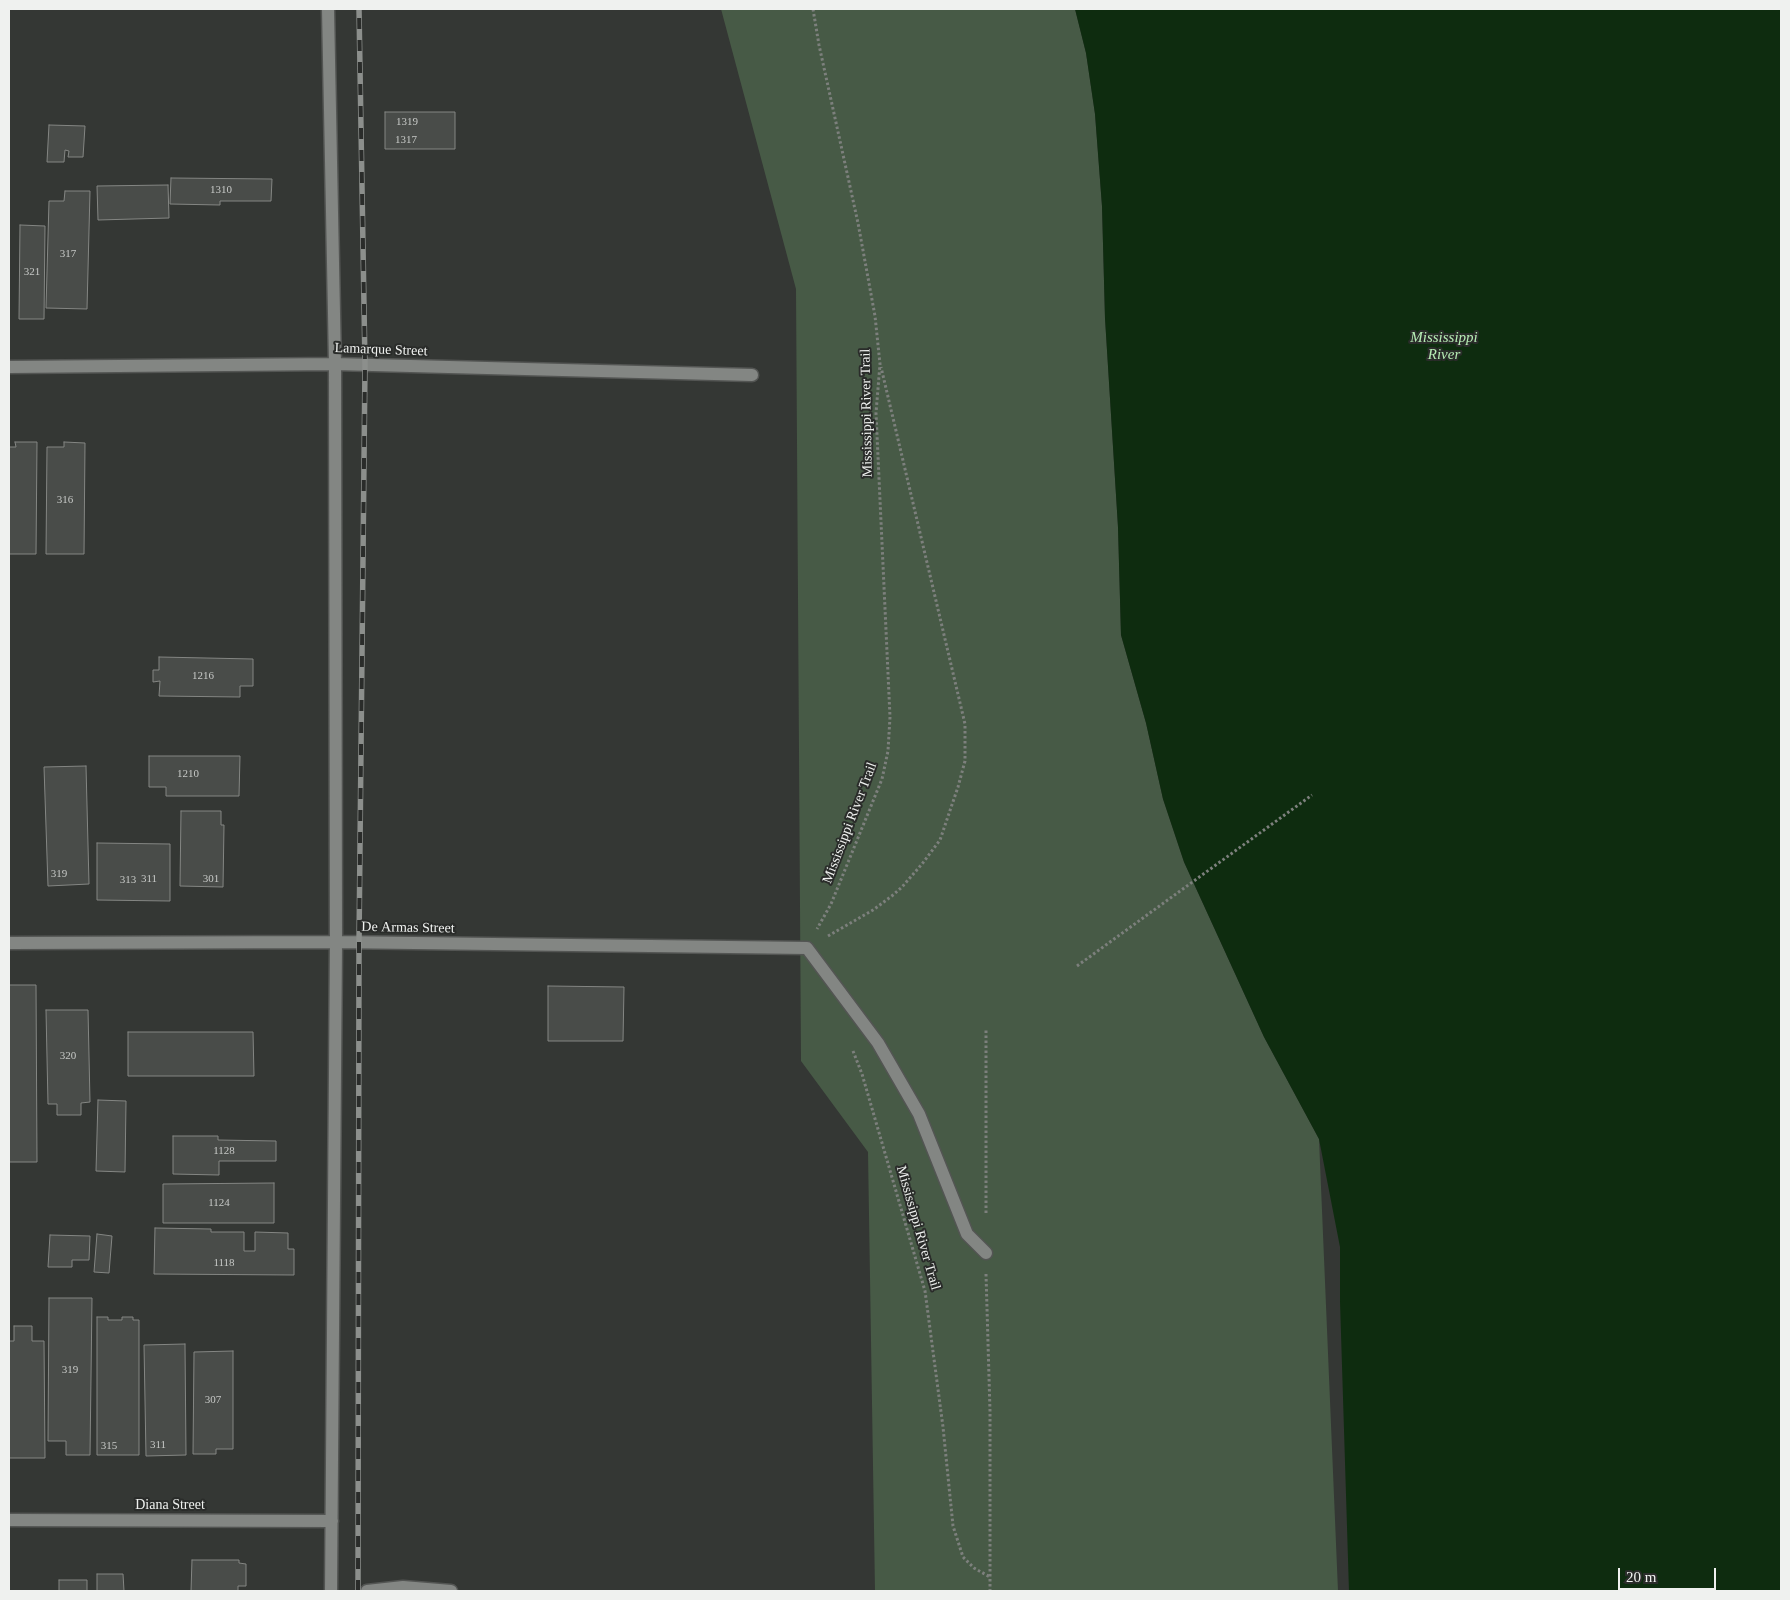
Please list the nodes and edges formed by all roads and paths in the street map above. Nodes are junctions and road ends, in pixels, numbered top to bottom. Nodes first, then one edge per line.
1 (328, 9) edge
2 (812, 9) edge
3 (335, 364) junction
4 (880, 364) junction
5 (9, 367) edge
6 (752, 375) dead end
7 (1312, 794) dead end
8 (336, 942) junction
9 (9, 944) edge
10 (807, 948) junction
11 (1077, 966) dead end
12 (986, 1030) dead end
13 (852, 1049) dead end
14 (986, 1214) dead end
15 (986, 1253) joint
16 (9, 1520) edge
17 (332, 1521) junction
18 (990, 1577) junction
19 (331, 1591) edge
20 (367, 1591) edge
21 (452, 1591) edge
22 (990, 1591) edge

1 - 3 street
2 - 4 path, Mississippi River Trail
3 - 5 street, Lamarque Street
3 - 6 street, Lamarque Street
3 - 8 street
4 - 10 path, Mississippi River Trail
4 - 10 path
7 - 11 path
8 - 9 street, De Armas Street
8 - 10 street, De Armas Street
8 - 17 street
10 - 15 street
12 - 14 path
13 - 18 path, Mississippi River Trail
15 - 18 path
16 - 17 street, Diana Street
17 - 19 street
18 - 22 path
20 - 21 street

